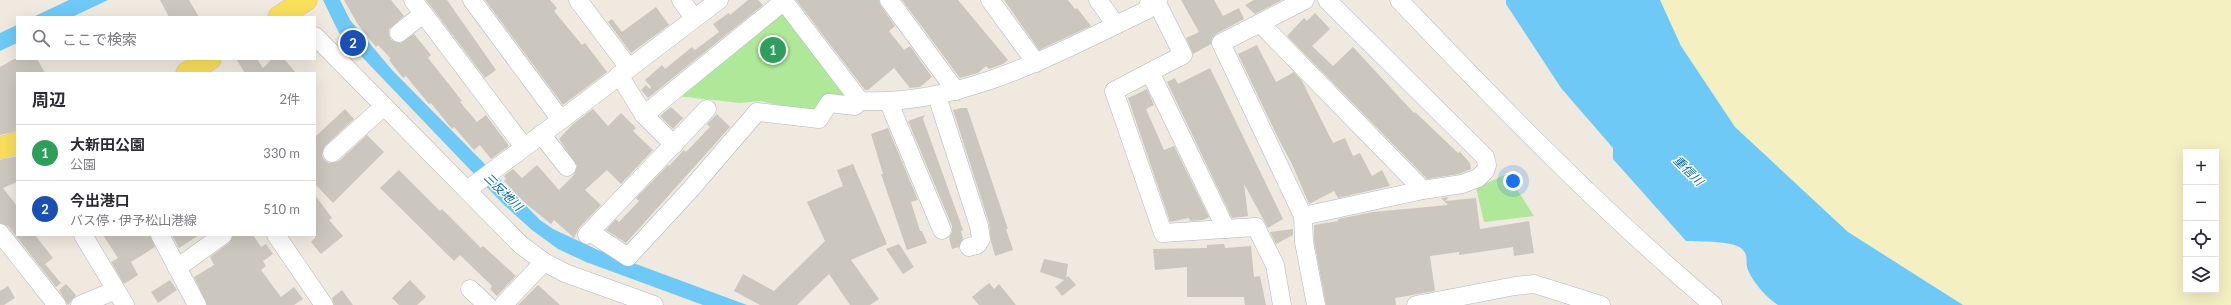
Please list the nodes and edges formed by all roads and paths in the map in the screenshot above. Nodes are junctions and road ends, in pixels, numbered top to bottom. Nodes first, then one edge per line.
1 (472, 0) edge
2 (578, 0) edge
3 (681, 0) edge
4 (719, 0) edge
5 (783, 0) edge
6 (889, 0) edge
7 (990, 0) edge
8 (1098, 0) edge
9 (1154, 0) edge
10 (1305, 0) edge
11 (1327, 0) edge
12 (1399, 0) edge
13 (418, 7) edge
14 (694, 18) junction
15 (1260, 23) junction
16 (1116, 25) junction
17 (399, 33) dead end
18 (316, 37) edge
19 (208, 60) edge
20 (1036, 63) junction
21 (190, 72) edge
22 (624, 72) junction
23 (1150, 72) junction
24 (956, 91) junction
25 (937, 96) junction
26 (860, 101) junction
27 (889, 103) junction
28 (384, 106) junction
29 (706, 109) dead end
30 (644, 115) junction
31 (561, 120) junction
32 (541, 134) junction
33 (16, 143) edge
34 (674, 145) junction
35 (524, 147) junction
36 (0, 148) edge
37 (333, 154) dead end
38 (567, 167) dead end
39 (470, 188) junction
40 (1423, 190) junction
41 (1303, 216) junction
42 (1226, 229) junction
43 (942, 230) dead end
44 (0, 234) edge
45 (84, 236) edge
46 (161, 236) edge
47 (222, 236) edge
48 (277, 236) edge
49 (969, 247) dead end
50 (544, 262) junction
51 (177, 268) junction
52 (470, 289) dead end
53 (116, 290) junction
54 (315, 302) edge
55 (57, 305) edge
56 (80, 305) edge
57 (125, 305) edge
58 (197, 305) edge
59 (487, 305) edge
60 (503, 305) edge
61 (654, 305) edge
62 (1282, 305) edge
63 (1316, 305) edge
64 (1416, 305) edge
65 (1601, 305) edge
66 (1713, 305) edge

1 - 31 street
2 - 22 street
3 - 14 street
4 - 14 street
5 - 26 street
5 - 30 street
6 - 24 street
7 - 20 street
8 - 16 street
9 - 16 street
9 - 23 street
10 - 15 street
11 - 40 street
12 - 66 street
13 - 17 street
13 - 35 street
14 - 22 street
15 - 40 street
15 - 41 street
16 - 20 street
18 - 28 street
19 - 21 main road
20 - 24 street
22 - 30 street
22 - 31 street
23 - 42 street
23 - 42 street
24 - 25 street
25 - 27 street
25 - 49 street
26 - 27 street
26 - 34 street
27 - 43 street
28 - 37 street
28 - 39 street
29 - 34 street
30 - 34 street
31 - 32 street
32 - 35 street
32 - 38 street
33 - 36 main road
35 - 39 street
39 - 50 street
40 - 41 street
41 - 63 street
42 - 62 street
44 - 55 street
45 - 53 street
46 - 51 street
47 - 51 street
48 - 54 street
50 - 60 street
50 - 61 street
51 - 58 street
52 - 59 street
53 - 56 street
53 - 57 street
64 - 65 street

